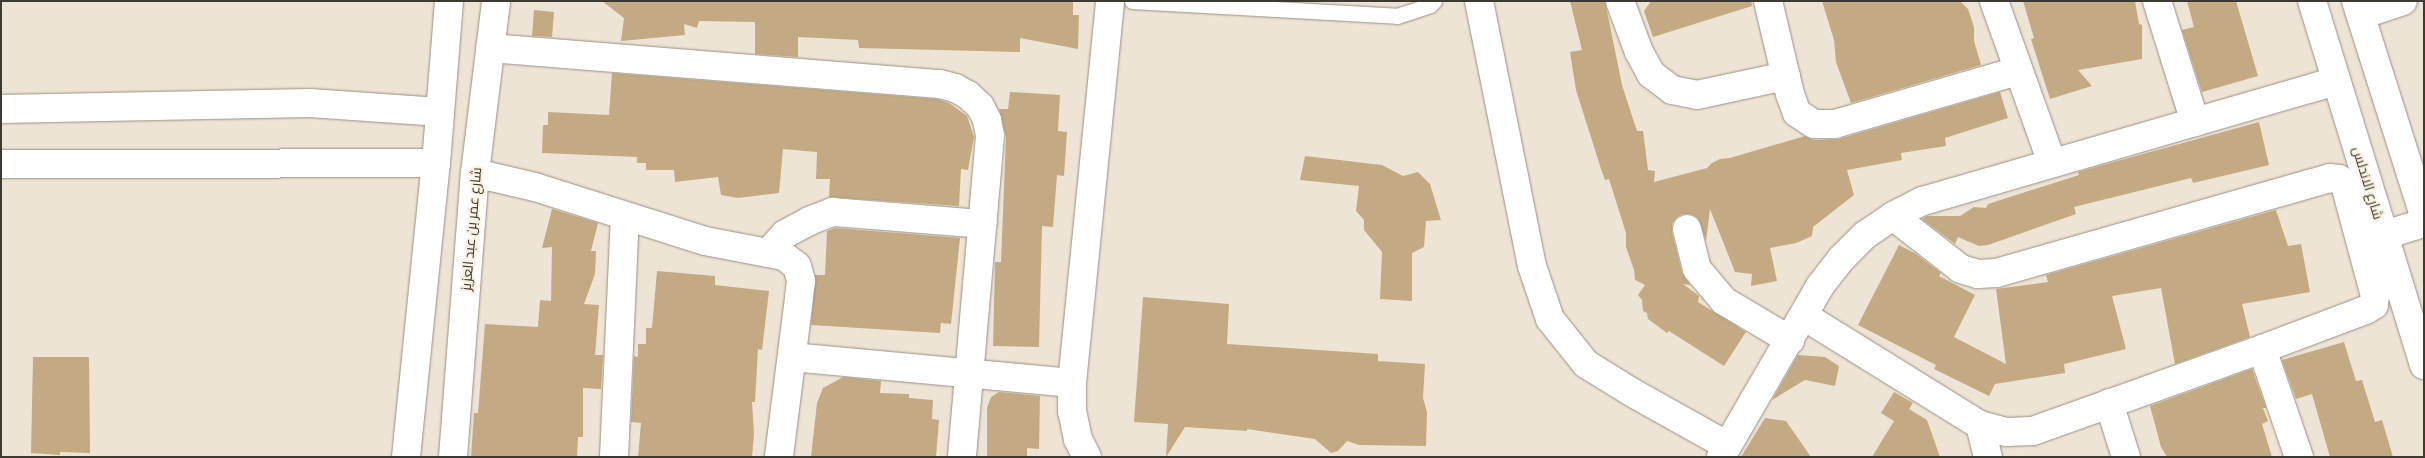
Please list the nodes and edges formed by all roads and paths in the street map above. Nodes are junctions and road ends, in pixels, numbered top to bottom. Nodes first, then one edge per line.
1 (449, 1) edge
2 (496, 1) edge
3 (1110, 1) edge
4 (1132, 1) edge
5 (1434, 1) edge
6 (1479, 1) edge
7 (1620, 1) edge
8 (1768, 1) edge
9 (1994, 1) edge
10 (2157, 1) edge
11 (2312, 1) edge
12 (2403, 1) edge
13 (2359, 8) edge
14 (490, 48) junction
15 (2018, 71) junction
16 (1786, 76) junction
17 (2336, 81) junction
18 (1, 109) edge
19 (440, 112) junction
20 (2195, 122) junction
21 (2416, 160) edge
22 (436, 163) junction
23 (2052, 163) junction
24 (1, 164) edge
25 (475, 173) junction
26 (626, 216) junction
27 (1893, 216) junction
28 (2424, 216) edge
29 (2424, 223) edge
30 (983, 224) junction
31 (1686, 229) dead end
32 (2384, 235) junction
33 (768, 253) junction
34 (1804, 316) junction
35 (1790, 340) junction
36 (2262, 348) junction
37 (792, 357) junction
38 (2424, 365) edge
39 (970, 373) junction
40 (1072, 383) junction
41 (2109, 403) junction
42 (1980, 424) junction
43 (1723, 451) edge
44 (406, 457) edge
45 (453, 457) edge
46 (614, 457) edge
47 (779, 457) edge
48 (962, 457) edge
49 (1087, 457) edge
50 (1988, 457) edge
51 (2126, 457) edge
52 (2299, 457) edge

1 - 19 street
2 - 14 street, شارع عمر بن عبد العزيز
3 - 40 street
4 - 5 lane
6 - 43 street
7 - 16 street
8 - 16 street
9 - 15 street
10 - 20 street
11 - 17 street, شارع الاندلس
12 - 13 street
13 - 21 street
14 - 25 street, شارع عمر بن عبد العزيز
14 - 30 street
15 - 16 street
15 - 23 street
17 - 20 street
17 - 32 street, شارع الاندلس
18 - 19 street
19 - 22 street
20 - 23 street
21 - 28 street
22 - 24 street
22 - 44 street
23 - 27 street
25 - 26 street
25 - 45 street, شارع عمر بن عبد العزيز
26 - 33 street
26 - 46 street
27 - 34 street
27 - 36 street
29 - 32 street
30 - 33 street
30 - 39 street
31 - 35 street
32 - 38 street, شارع الاندلس
33 - 37 street
34 - 35 street
34 - 42 street
35 - 43 street
36 - 41 street
36 - 52 street
37 - 39 street
37 - 47 street
39 - 40 street
39 - 48 street
40 - 49 street
41 - 42 street
41 - 51 street
42 - 50 street

